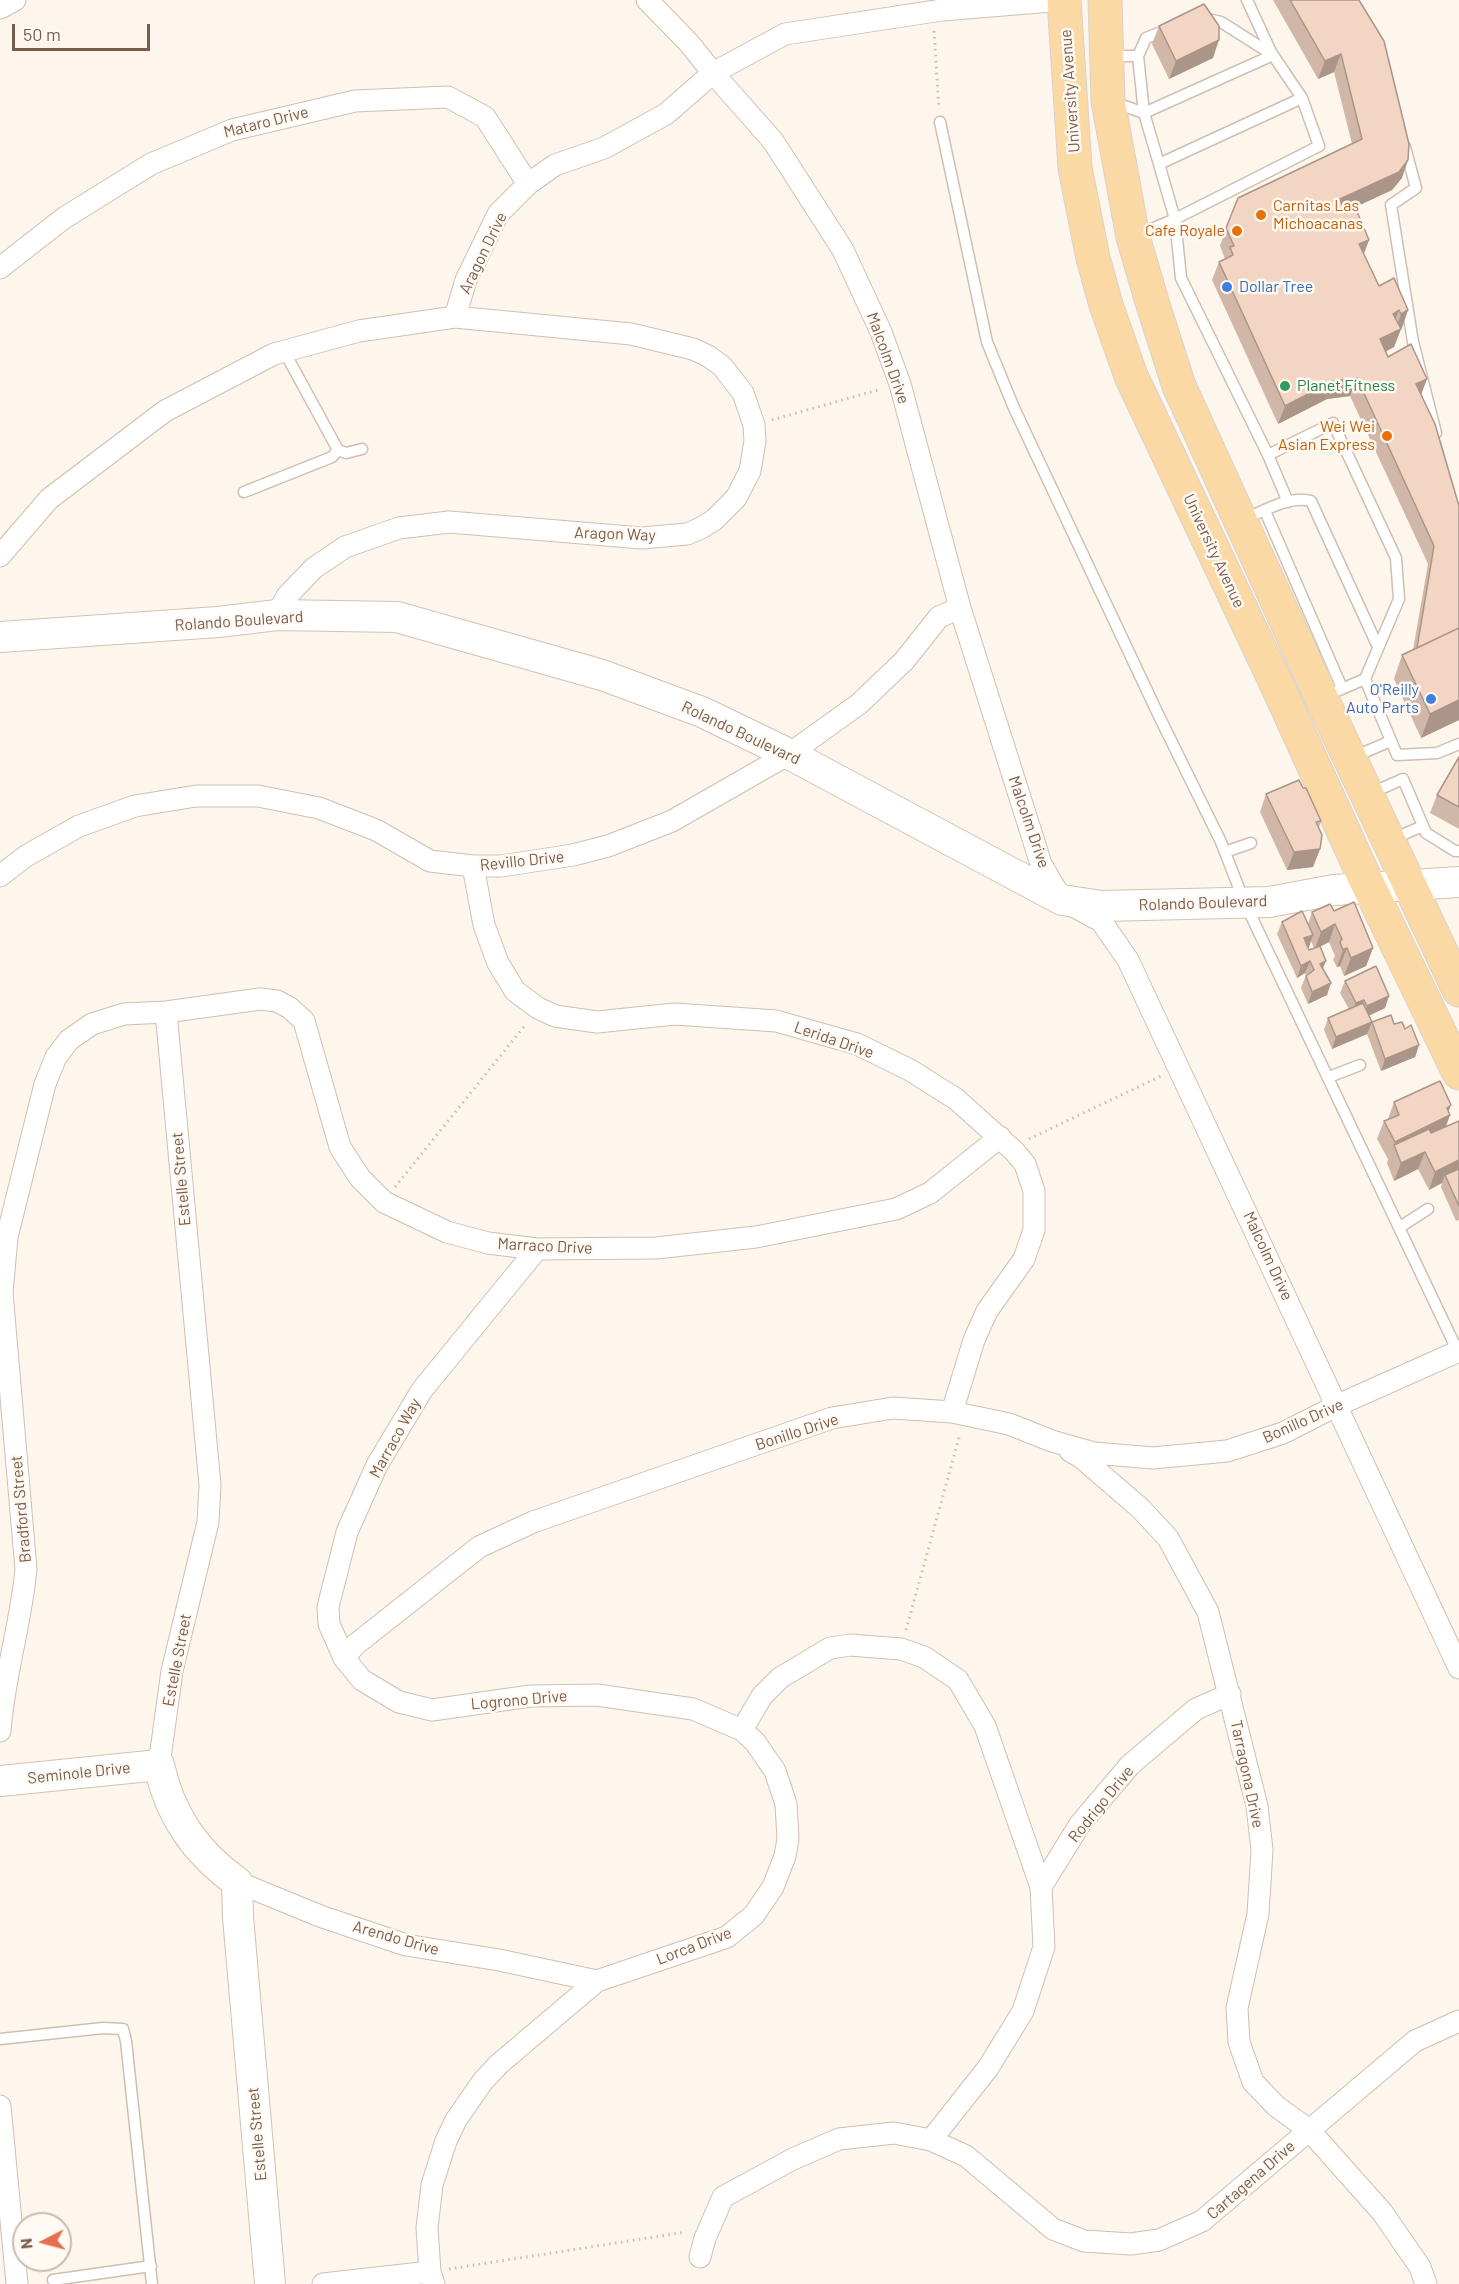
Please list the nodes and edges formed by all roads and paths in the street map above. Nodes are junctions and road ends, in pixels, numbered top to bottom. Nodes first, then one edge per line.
1 (15, 0) edge
2 (647, 0) edge
3 (1064, 0) edge
4 (1070, 0) edge
5 (1105, 0) edge
6 (1247, 0) edge
7 (979, 4) edge
8 (933, 6) edge
9 (0, 8) edge
10 (1273, 55) junction
11 (1123, 56) junction
12 (713, 73) junction
13 (1302, 98) junction
14 (1108, 101) junction
15 (1144, 113) junction
16 (940, 122) joint
17 (1402, 131) edge
18 (1159, 164) junction
19 (528, 184) junction
20 (1175, 219) junction
21 (1133, 237) junction
22 (0, 268) edge
23 (455, 317) junction
24 (284, 351) junction
25 (900, 384) junction
26 (754, 425) junction
27 (1439, 442) edge
28 (362, 449) dead end
29 (338, 450) junction
30 (1268, 455) junction
31 (244, 492) dead end
32 (1288, 501) junction
33 (1253, 516) junction
34 (0, 556) edge
35 (960, 608) junction
36 (277, 615) junction
37 (0, 637) edge
38 (1378, 647) junction
39 (1365, 679) junction
40 (1332, 693) junction
41 (1391, 741) junction
42 (1459, 744) edge
43 (789, 754) junction
44 (1350, 758) junction
45 (1367, 795) junction
46 (1423, 825) junction
47 (1389, 840) junction
48 (1251, 843) dead end
49 (1459, 851) edge
50 (1225, 852) junction
51 (473, 866) junction
52 (0, 876) edge
53 (1459, 882) edge
54 (1411, 886) junction
55 (1370, 888) junction
56 (1062, 900) junction
57 (1244, 901) junction
58 (1459, 990) edge
59 (538, 1008) junction
60 (166, 1012) junction
61 (1360, 1065) dead end
62 (1179, 1067) junction
63 (1459, 1073) edge
64 (1329, 1077) junction
65 (1005, 1142) junction
66 (384, 1202) junction
67 (1428, 1209) dead end
68 (1400, 1227) junction
69 (537, 1249) junction
70 (1459, 1352) edge
71 (1338, 1405) junction
72 (959, 1413) junction
73 (1052, 1441) junction
74 (901, 1649) junction
75 (344, 1658) junction
76 (1459, 1668) edge
77 (1230, 1694) junction
78 (742, 1730) junction
79 (0, 1731) edge
80 (159, 1765) junction
81 (0, 1776) edge
82 (0, 1780) edge
83 (237, 1882) junction
84 (1041, 1887) junction
85 (597, 1981) junction
86 (1459, 2021) edge
87 (0, 2039) edge
88 (0, 2106) edge
89 (1309, 2130) junction
90 (931, 2139) junction
91 (709, 2229) junction
92 (700, 2257) dead end
93 (151, 2266) junction
94 (432, 2278) edge
95 (53, 2280) dead end
96 (17, 2284) edge
97 (152, 2284) edge
98 (270, 2284) edge
99 (323, 2284) edge
100 (1426, 2284) edge

1 - 9 street
2 - 12 street, Malcolm Drive
3 - 4 street, Aragon Drive
3 - 7 street, Aragon Drive
3 - 55 main road, University Avenue
5 - 11 main road
6 - 10 lane
7 - 8 street, Aragon Drive
8 - 12 street, Aragon Drive
8 - 16 path
10 - 11 lane
10 - 13 lane
10 - 15 lane
11 - 14 main road
11 - 15 lane
12 - 19 street, Aragon Drive
12 - 25 street, Malcolm Drive
13 - 18 lane
13 - 20 lane
14 - 15 lane
14 - 21 main road
15 - 18 lane
16 - 50 lane
17 - 27 lane
18 - 20 lane
19 - 22 street, Mataro Drive
19 - 23 street, Aragon Drive
20 - 21 lane
20 - 30 lane
21 - 33 main road
23 - 24 street
23 - 26 street, Aragon Way
24 - 29 lane
24 - 34 street
25 - 26 path
25 - 35 street, Malcolm Drive
26 - 36 street, Aragon Way
28 - 29 lane
29 - 31 lane
30 - 32 lane
30 - 38 lane
32 - 33 lane
32 - 38 lane
33 - 40 main road
35 - 43 street, Revillo Drive
35 - 56 street, Malcolm Drive
36 - 37 street, Rolando Boulevard
36 - 43 street, Rolando Boulevard
38 - 39 lane
39 - 40 lane
39 - 41 lane
40 - 44 main road
41 - 42 lane
41 - 44 lane
43 - 51 street, Revillo Drive
43 - 56 street, Rolando Boulevard
44 - 45 main road
45 - 46 lane
45 - 47 main road
46 - 47 lane
46 - 49 lane
47 - 54 main road
48 - 50 lane
50 - 57 lane
51 - 52 street, Revillo Drive
51 - 59 street, Lerida Drive
53 - 54 street, Rolando Boulevard
54 - 55 street, Rolando Boulevard
54 - 58 main road
55 - 57 street, Rolando Boulevard
55 - 63 main road, University Avenue
56 - 57 street, Rolando Boulevard
56 - 62 street, Malcolm Drive
57 - 64 lane
59 - 65 street, Lerida Drive
59 - 66 path
60 - 66 street, Marraco Drive
60 - 79 street, Bradford Street
60 - 80 street, Estelle Street
61 - 64 lane
62 - 65 path
62 - 71 street, Malcolm Drive
64 - 68 lane
65 - 69 street, Marraco Drive
65 - 72 street, Lerida Drive
66 - 69 street, Marraco Drive
67 - 68 lane
68 - 70 lane
69 - 75 street, Marraco Way
70 - 71 street, Bonillo Drive
71 - 73 street, Bonillo Drive
71 - 76 street, Malcolm Drive
72 - 73 street, Bonillo Drive
72 - 74 path
72 - 75 street, Bonillo Drive
73 - 77 street, Tarragona Drive
74 - 78 street
74 - 84 street
75 - 78 street, Logrono Drive
77 - 84 street, Rodrigo Drive
77 - 89 street, Tarragona Drive
78 - 85 street, Lorca Drive
80 - 82 street, Seminole Drive
80 - 83 street, Estelle Street
81 - 82 street
83 - 85 street, Arendo Drive
83 - 98 street, Estelle Street
84 - 90 street
85 - 94 street, Lorca Drive
86 - 89 street, Cartagena Drive
87 - 93 lane
88 - 96 street
89 - 90 street, Cartagena Drive
89 - 100 street, Tarragona Drive
90 - 91 street, Cartagena Drive
91 - 92 street, Cartagena Drive
91 - 94 path
93 - 95 lane
93 - 97 lane
94 - 99 street

